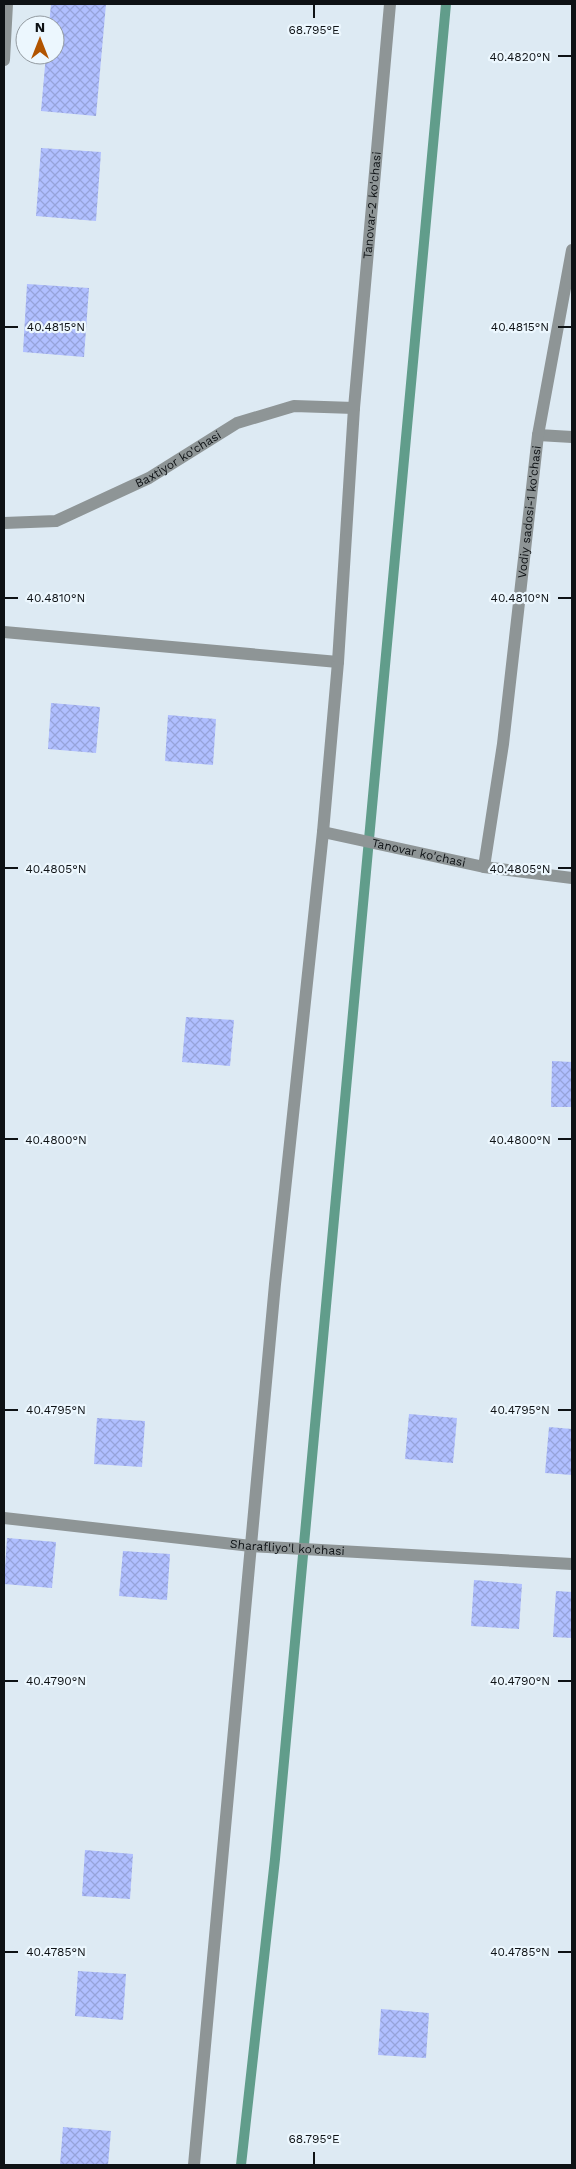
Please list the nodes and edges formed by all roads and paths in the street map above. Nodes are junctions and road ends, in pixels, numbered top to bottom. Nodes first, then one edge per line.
1 (8, 4) edge
2 (390, 4) edge
3 (4, 60) edge
4 (572, 250) edge
5 (354, 408) junction
6 (538, 435) junction
7 (572, 437) edge
8 (4, 523) edge
9 (4, 632) edge
10 (338, 662) junction
11 (323, 832) junction
12 (484, 867) junction
13 (572, 878) edge
14 (4, 1518) edge
15 (251, 1546) junction
16 (572, 1564) edge
17 (194, 2165) edge

1 - 3 street
2 - 5 street, Tanovar-2 ko'chasi
4 - 6 street, Vodiy sadosi-1 ko'chasi
5 - 8 street, Baxtiyor ko'chasi
5 - 10 street, Tanovar-2 ko'chasi
6 - 7 street
6 - 12 street, Vodiy sadosi-1 ko'chasi
9 - 10 street
10 - 11 street, Tanovar-2 ko'chasi
11 - 12 street, Tanovar ko'chasi
11 - 15 street, Tanovar-2 ko'chasi
12 - 13 street, Tanovar ko'chasi
14 - 15 street, Sharafliyo'l ko'chasi
15 - 16 street, Sharafliyo'l ko'chasi
15 - 17 street, Tanovar-2 ko'chasi

